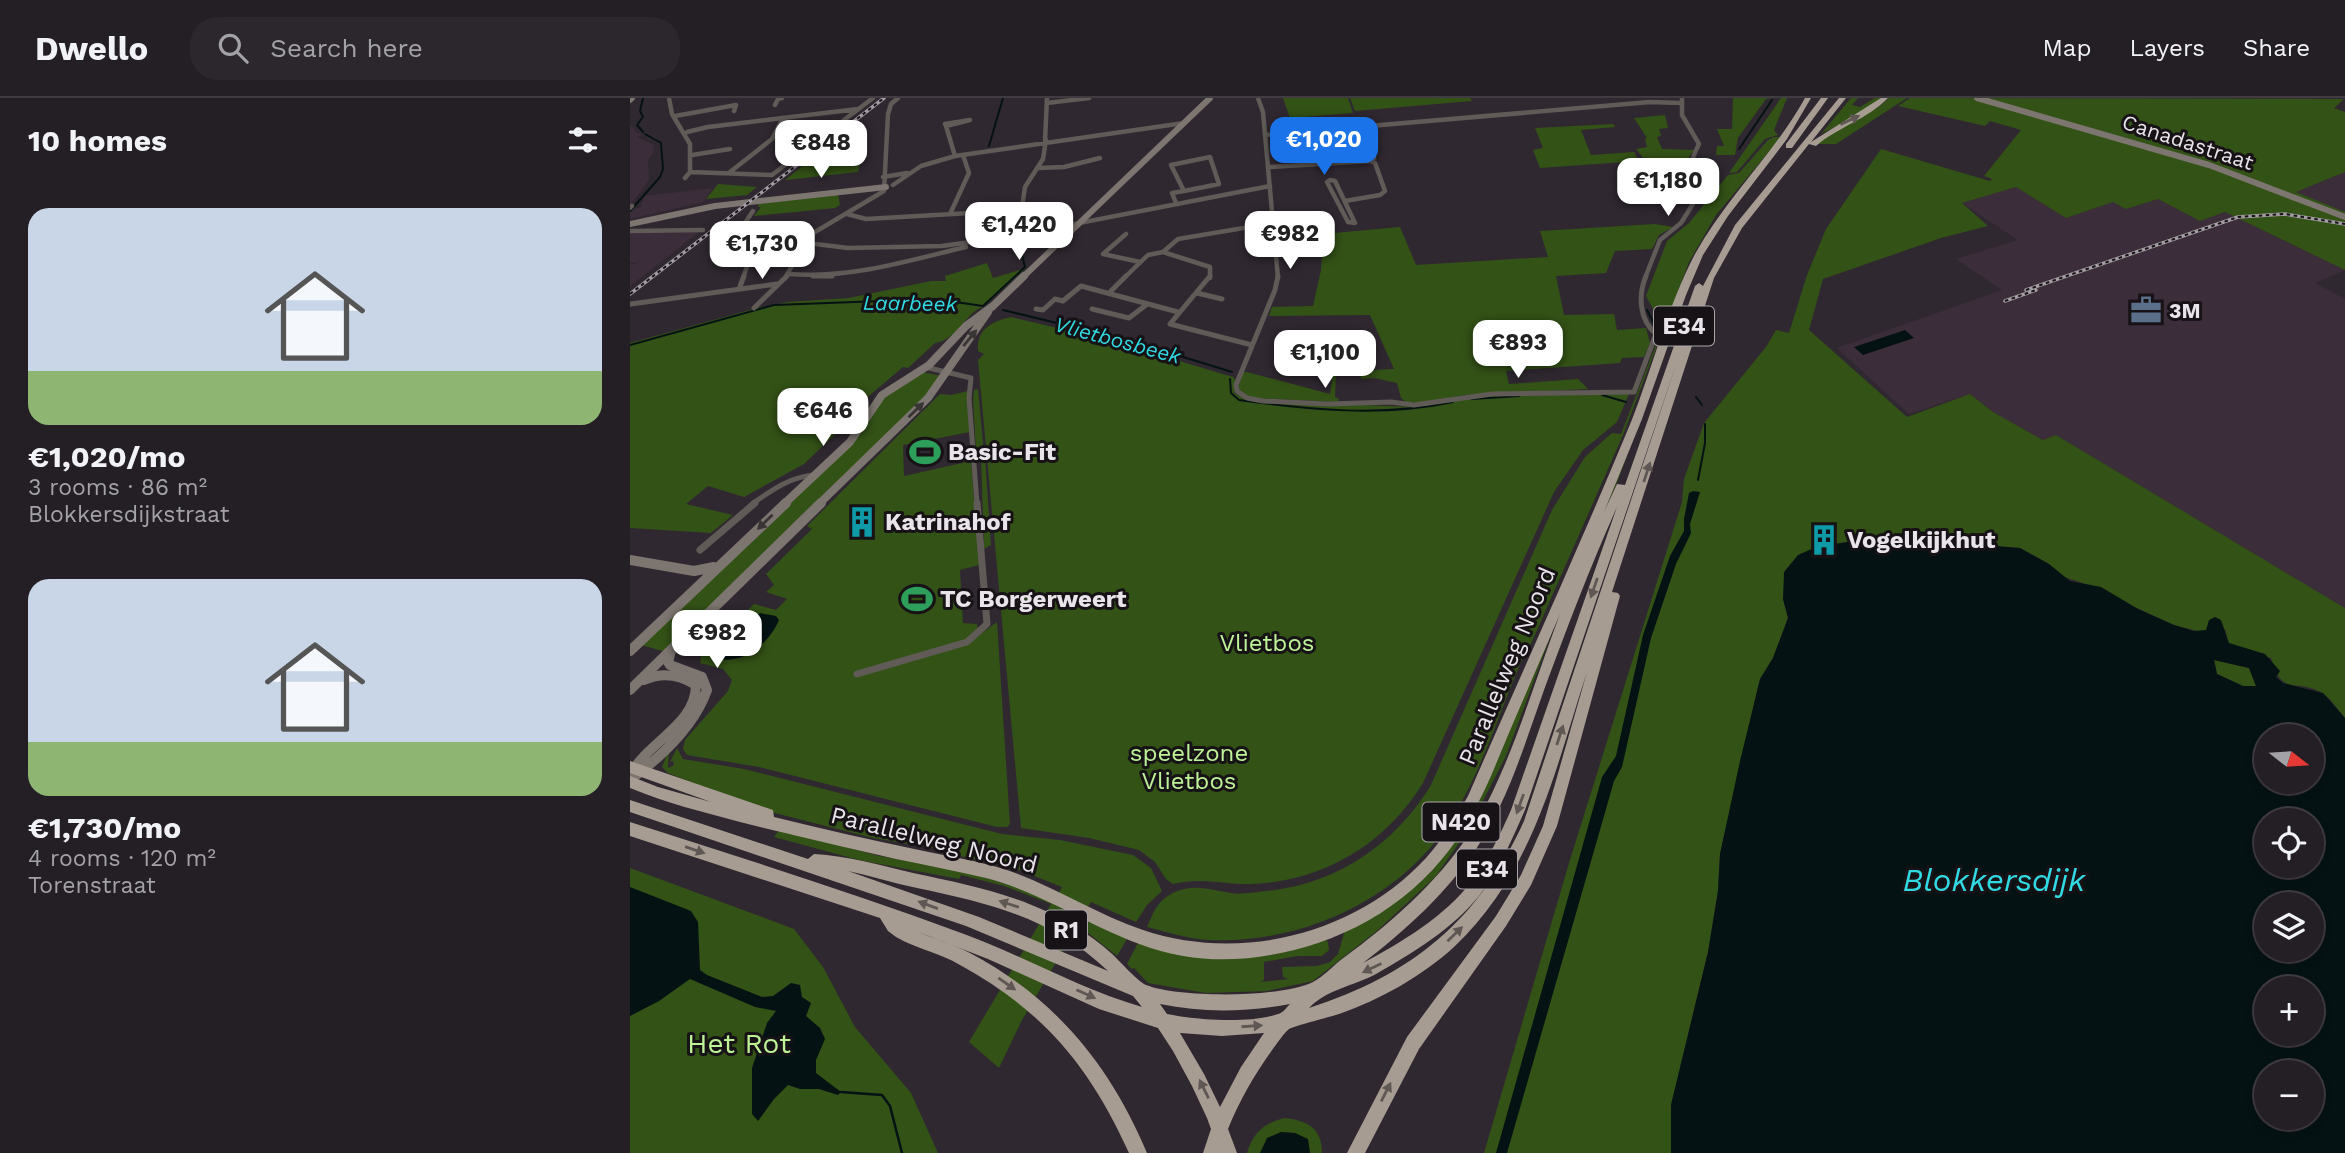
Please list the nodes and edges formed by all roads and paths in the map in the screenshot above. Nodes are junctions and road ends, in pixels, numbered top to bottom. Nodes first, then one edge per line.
1 (669, 98) edge
2 (779, 98) edge
3 (873, 98) edge
4 (898, 98) edge
5 (1088, 98) edge
6 (1210, 98) edge
7 (1258, 98) edge
8 (1807, 98) edge
9 (1825, 98) edge
10 (1836, 98) edge
11 (1843, 98) edge
12 (1885, 98) edge
13 (1977, 98) edge
14 (1681, 100) edge
15 (1047, 101) edge
16 (775, 105) dead end
17 (858, 109) junction
18 (734, 111) dead end
19 (675, 116) junction
20 (783, 118) junction
21 (1184, 123) junction
22 (946, 126) junction
23 (1360, 126) junction
24 (687, 132) junction
25 (1265, 135) junction
26 (1046, 141) junction
27 (730, 149) dead end
28 (692, 155) junction
29 (962, 155) junction
30 (955, 156) junction
31 (1092, 160) dead end
32 (1371, 161) junction
33 (1269, 167) junction
34 (1038, 168) junction
35 (690, 172) junction
36 (729, 172) junction
37 (909, 173) junction
38 (1776, 174) junction
39 (883, 177) junction
40 (685, 178) dead end
41 (890, 186) junction
42 (1270, 186) junction
43 (1184, 191) junction
44 (1345, 201) junction
45 (1176, 203) junction
46 (1022, 210) junction
47 (753, 211) dead end
48 (847, 214) junction
49 (950, 214) junction
50 (2345, 218) edge
51 (1080, 222) junction
52 (1274, 223) junction
53 (630, 224) edge
54 (1051, 228) junction
55 (703, 230) dead end
56 (630, 231) edge
57 (717, 232) dead end
58 (812, 233) junction
59 (1018, 234) junction
60 (1067, 234) junction
61 (1126, 234) dead end
62 (737, 235) junction
63 (774, 240) junction
64 (804, 244) junction
65 (972, 246) dead end
66 (911, 248) junction
67 (1163, 252) junction
68 (773, 256) dead end
69 (909, 258) junction
70 (1140, 262) junction
71 (733, 264) dead end
72 (748, 264) junction
73 (789, 274) junction
74 (778, 284) junction
75 (739, 289) junction
76 (1111, 291) junction
77 (1197, 293) junction
78 (1222, 299) dead end
79 (631, 304) edge
80 (1146, 305) junction
81 (754, 308) dead end
82 (990, 309) junction
83 (1036, 309) dead end
84 (1092, 309) dead end
85 (1178, 312) junction
86 (1252, 345) junction
87 (925, 367) junction
88 (946, 375) junction
89 (1642, 444) junction
90 (816, 475) junction
91 (1626, 537) junction
92 (701, 550) dead end
93 (729, 557) junction
94 (630, 562) edge
95 (685, 598) junction
96 (681, 640) junction
97 (630, 651) edge
98 (857, 674) dead end
99 (630, 690) edge
100 (633, 774) edge
101 (630, 806) edge
102 (630, 829) edge
103 (796, 861) junction
104 (886, 915) junction
105 (1138, 1153) edge
106 (1212, 1153) edge
107 (1228, 1153) edge
108 (1356, 1153) edge

1 - 19 street
2 - 16 street
3 - 17 street
4 - 39 street
5 - 15 street
6 - 21 main road
7 - 25 street
8 - 100 highway, Parallelweg Noord / N420
9 - 38 highway
10 - 38 highway, E34
11 - 38 highway, E34
38 -> 12 highway
13 - 50 main road, Canadastraat
14 - 23 street
14 - 86 street
15 - 26 street
17 - 20 street
17 - 36 street
18 - 19 street
19 - 24 street
20 - 24 street
20 - 36 street
21 - 26 street
21 - 51 main road
22 - 22 street
22 - 30 street
23 - 25 street
23 - 32 street
24 - 28 street
25 - 33 street
26 - 29 street
26 - 34 street
27 - 28 street
28 - 35 street
29 - 30 street
29 - 49 street
30 - 37 street
31 - 34 street
32 - 33 street
32 - 44 street
33 - 42 street
34 - 46 street
35 - 36 street
35 - 40 street
37 - 39 street
37 - 41 street
38 - 89 highway, E34
91 -> 38 highway, E34
39 - 41 street
41 - 48 street
41 - 53 main road
42 - 45 street
42 - 52 street
43 - 43 street
43 - 45 street
44 - 44 street
45 - 51 street
46 - 49 street
46 - 59 street
47 - 62 street
48 - 49 street
48 - 58 street
51 - 54 street
51 - 60 main road
52 - 67 street
52 - 86 street
54 - 59 street
54 - 60 street
55 - 56 street
57 - 62 street
58 - 63 street
58 - 64 street
59 - 66 street
60 - 82 main road
61 - 70 street
62 - 63 street
63 - 64 street
64 - 66 street
64 - 73 street
65 - 69 street
66 - 69 street
67 - 70 street
67 - 77 street
68 - 72 street
69 - 73 street
70 - 76 street
71 - 72 street
72 - 75 street
73 - 74 street
74 - 75 street
74 - 81 street
75 - 79 street
76 - 80 street
76 - 83 street
77 - 78 street
77 - 85 street
80 - 84 street
80 - 85 street
82 - 87 main road
88 -> 82 main road
85 - 86 street
87 - 88 street
87 - 90 main road
96 -> 88 main road
88 - 98 street
89 -> 103 highway, E34
89 - 106 highway
90 - 92 street
90 -> 93 main road
104 -> 91 highway, E34
108 -> 91 highway
93 - 94 main road
93 - 95 main road
94 - 95 main road
95 - 97 main road
96 - 99 main road
96 - 100 main road
99 - 100 main road
101 - 103 highway, R1
102 -> 104 highway
107 -> 103 highway, R1
104 -> 105 highway

